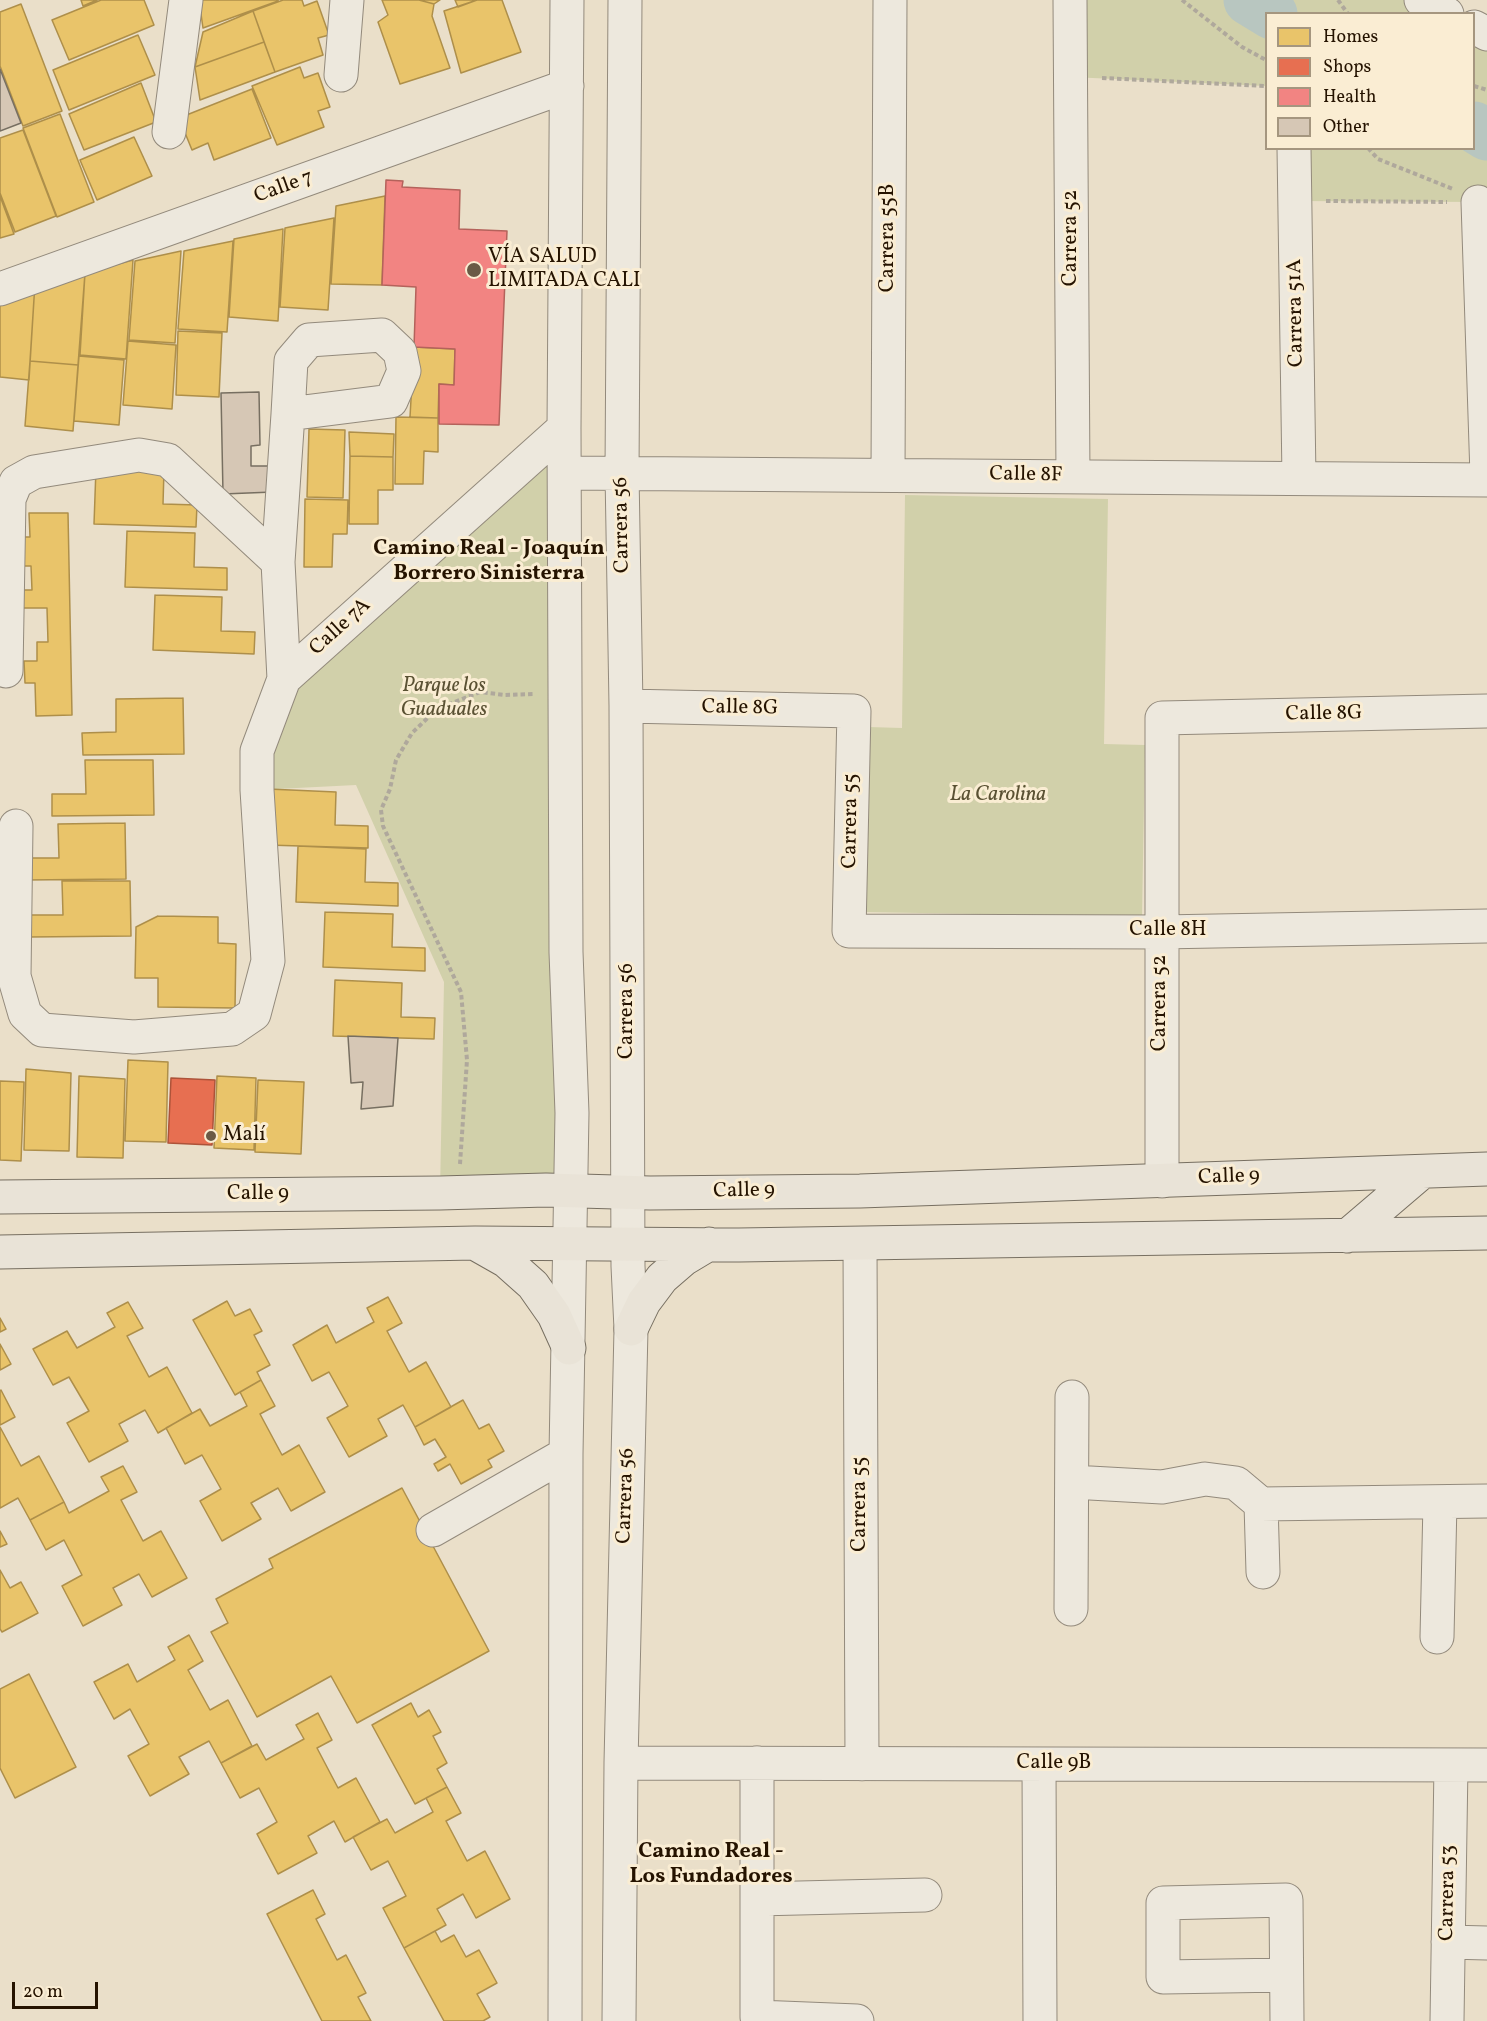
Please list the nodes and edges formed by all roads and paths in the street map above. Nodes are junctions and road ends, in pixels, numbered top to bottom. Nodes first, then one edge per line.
1 (186, 0) edge
2 (347, 0) edge
3 (567, 0) edge
4 (625, 0) edge
5 (890, 0) edge
6 (1070, 0) edge
7 (1182, 0) edge
8 (1421, 0) edge
9 (1443, 12) edge
10 (1265, 59) edge
11 (340, 75) dead end
12 (1071, 76) junction
13 (567, 86) junction
14 (1265, 86) edge
15 (169, 132) dead end
16 (1294, 150) edge
17 (1370, 150) edge
18 (1295, 201) junction
19 (1478, 202) junction
20 (0, 289) edge
21 (288, 414) dead end
22 (564, 428) junction
23 (566, 472) junction
24 (622, 473) junction
25 (888, 475) junction
26 (1073, 477) junction
27 (1299, 478) junction
28 (1487, 478) edge
29 (278, 562) junction
30 (6, 671) dead end
31 (284, 679) junction
32 (545, 694) dead end
33 (626, 706) junction
34 (854, 711) joint
35 (1487, 711) edge
36 (1162, 718) joint
37 (16, 826) dead end
38 (1487, 926) edge
39 (849, 931) joint
40 (1161, 932) junction
41 (460, 1169) dead end
42 (1487, 1169) edge
43 (1422, 1172) junction
44 (1162, 1181) junction
45 (572, 1191) junction
46 (629, 1192) junction
47 (0, 1197) edge
48 (1487, 1233) edge
49 (1347, 1236) junction
50 (475, 1244) junction
51 (709, 1244) junction
52 (860, 1244) junction
53 (570, 1245) junction
54 (628, 1245) junction
55 (0, 1252) edge
56 (631, 1329) junction
57 (569, 1348) junction
58 (1072, 1397) dead end
59 (566, 1454) junction
60 (1072, 1482) junction
61 (1487, 1501) edge
62 (1440, 1502) junction
63 (1261, 1504) junction
64 (433, 1530) dead end
65 (1263, 1572) dead end
66 (1071, 1609) dead end
67 (1437, 1637) dead end
68 (621, 1763) junction
69 (757, 1763) junction
70 (861, 1764) junction
71 (1039, 1764) junction
72 (1451, 1765) junction
73 (1487, 1765) edge
74 (925, 1895) dead end
75 (757, 1899) junction
76 (1448, 1942) junction
77 (1487, 1943) edge
78 (1286, 1975) dead end
79 (565, 2021) edge
80 (619, 2021) edge
81 (857, 2021) edge
82 (1040, 2021) edge
83 (1287, 2021) edge
84 (1447, 2021) edge

1 - 15 street
2 - 11 street
3 - 13 street
4 - 24 street, Carrera 56
5 - 25 street, Carrera 55B
6 - 12 street, Carrera 52
7 - 10 path
8 - 9 street
12 - 14 path
12 - 26 street, Carrera 52
13 - 20 street, Calle 7
13 - 22 street
16 - 18 street, Carrera 51A
17 - 19 path
18 - 19 path
18 - 27 street, Carrera 51A
19 - 28 street
21 - 29 street
22 - 23 street
22 - 31 street, Calle 7A
23 - 24 street, Calle 8F
23 - 45 street
24 - 25 street, Calle 8F
24 - 33 street, Carrera 56
25 - 26 street, Calle 8F
26 - 27 street, Calle 8F
27 - 28 street, Calle 8F
29 - 30 street
29 - 31 street
31 - 37 street, Calle 7A
32 - 41 path
33 - 34 street, Calle 8G
33 - 46 street, Carrera 56
34 - 39 street, Carrera 55
35 - 36 street, Calle 8G
36 - 40 street, Carrera 52
38 - 40 street, Calle 8H
39 - 40 street, Calle 8H
40 - 44 street, Carrera 52
42 - 43 main road, Calle 9
43 - 44 main road, Calle 9
43 - 49 main road
44 - 46 main road, Calle 9
45 - 46 main road, Calle 9
45 - 47 main road, Calle 9
45 - 53 street
46 - 54 street, Carrera 56
48 - 49 main road
49 - 52 main road
50 - 53 main road
50 - 55 main road
50 - 57 main road
51 - 52 main road
51 - 54 main road
51 - 56 main road
52 - 70 street, Carrera 55
53 - 54 main road
53 - 57 street
54 - 56 street, Carrera 56
56 - 68 street, Carrera 56
57 - 59 street
58 - 60 street
59 - 64 street
59 - 79 street
60 - 63 street
60 - 66 street
61 - 62 street
62 - 63 street
62 - 67 street
63 - 65 street
68 - 69 street, Calle 9B
68 - 80 street, Carrera 56
69 - 70 street, Calle 9B
69 - 75 street
70 - 71 street, Calle 9B
71 - 72 street, Calle 9B
71 - 82 street
72 - 73 street, Calle 9B
72 - 76 street, Carrera 53
74 - 75 street
75 - 81 street
76 - 77 street
76 - 84 street, Carrera 53
78 - 83 street

